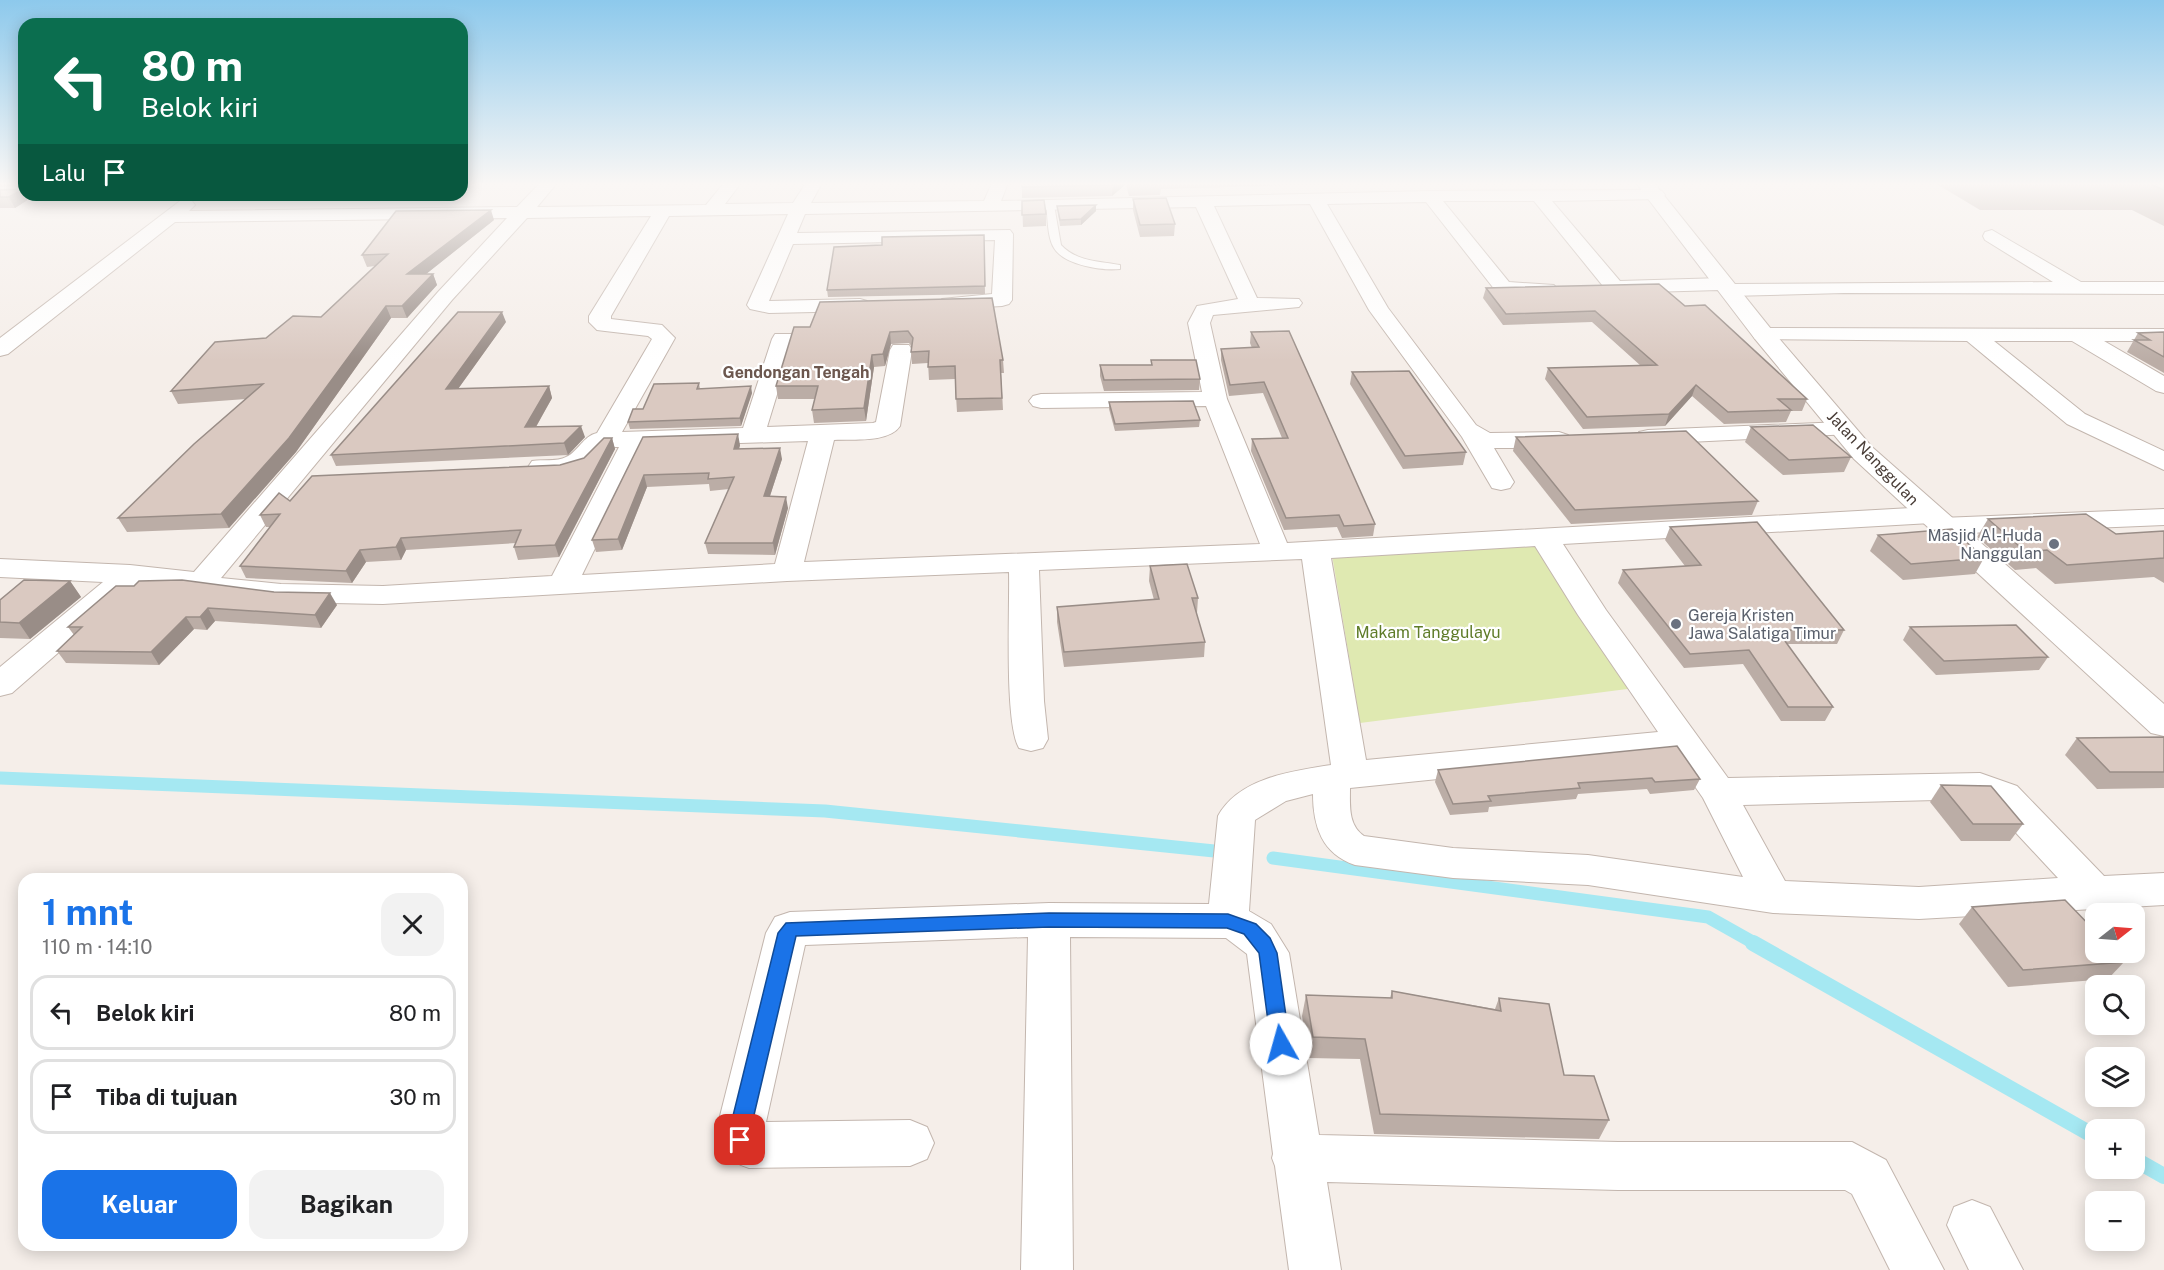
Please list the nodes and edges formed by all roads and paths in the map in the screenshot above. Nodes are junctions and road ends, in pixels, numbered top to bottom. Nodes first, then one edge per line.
1 (138, 242) edge
2 (495, 242) edge
3 (644, 242) edge
4 (785, 242) edge
5 (1004, 242) edge
6 (1056, 242) edge
7 (1222, 242) edge
8 (1340, 242) edge
9 (1467, 242) edge
10 (1577, 242) edge
11 (1691, 242) edge
12 (2002, 242) edge
13 (1117, 267) dead end
14 (1592, 287) edge
15 (1614, 287) junction
16 (1726, 287) junction
17 (1569, 288) edge
18 (2077, 288) junction
19 (2164, 288) edge
20 (1292, 303) dead end
21 (929, 304) edge
22 (1250, 304) junction
23 (883, 305) edge
24 (1763, 334) junction
25 (2076, 334) junction
26 (1973, 335) junction
27 (2164, 335) edge
28 (783, 339) dead end
29 (4, 343) edge
30 (901, 350) dead end
31 (2164, 386) edge
32 (1215, 399) junction
33 (1041, 401) dead end
34 (1842, 429) junction
35 (823, 432) junction
36 (753, 434) junction
37 (1474, 437) junction
38 (1629, 437) edge
39 (636, 439) junction
40 (1582, 439) edge
41 (604, 440) junction
42 (2164, 462) edge
43 (518, 468) edge
44 (322, 477) edge
45 (287, 479) junction
46 (1502, 482) dead end
47 (2164, 517) edge
48 (1936, 520) junction
49 (1544, 537) junction
50 (1315, 549) junction
51 (1276, 552) junction
52 (1024, 562) junction
53 (0, 568) edge
54 (787, 572) junction
55 (130, 574) junction
56 (202, 582) junction
57 (563, 584) junction
58 (0, 685) edge
59 (2164, 724) edge
60 (1031, 739) dead end
61 (1682, 742) junction
62 (1341, 776) junction
63 (1718, 792) junction
64 (2164, 889) edge
65 (2095, 892) junction
66 (1773, 897) junction
67 (1049, 920) junction
68 (1228, 921) junction
69 (910, 1143) dead end
70 (1296, 1158) junction
71 (1972, 1225) dead end
72 (1047, 1270) edge
73 (1315, 1270) edge
74 (1918, 1270) edge
75 (1997, 1270) edge

1 - 29 street
2 - 45 street
3 - 41 street
4 - 23 street
5 - 21 street
6 - 13 lane
7 - 22 street
8 - 37 street
9 - 17 street
10 - 15 street
11 - 16 street, Jalan Nanggulan
12 - 18 street
14 - 15 street
15 - 16 street
16 - 18 street
16 - 24 street, Jalan Nanggulan
18 - 19 street
20 - 22 street
22 - 32 street
24 - 26 street
24 - 34 street, Jalan Nanggulan
25 - 26 street
25 - 27 street
25 - 31 street
26 - 42 street
28 - 36 street
30 - 35 street
32 - 33 street
32 - 51 street
34 - 38 street
34 - 48 street, Jalan Nanggulan
35 - 36 street
35 - 54 street
36 - 39 street
37 - 40 street
37 - 46 street
39 - 41 street
39 - 57 street
41 - 43 street
44 - 45 street
45 - 56 street
47 - 48 street
48 - 49 street
48 - 59 street, Jalan Nanggulan
49 - 50 street
49 - 61 street
50 - 51 street
50 - 62 street
51 - 52 street
52 - 54 street
52 - 60 street
53 - 55 street
54 - 57 street
55 - 56 street
55 - 58 street
56 - 57 street
61 - 62 street
61 - 63 street
62 - 66 street
62 - 68 street
63 - 65 street
63 - 66 street
64 - 65 street
65 - 66 street
67 - 68 street
67 - 69 street
67 - 72 street
68 - 70 street
70 - 73 street
70 - 74 street
71 - 75 street

